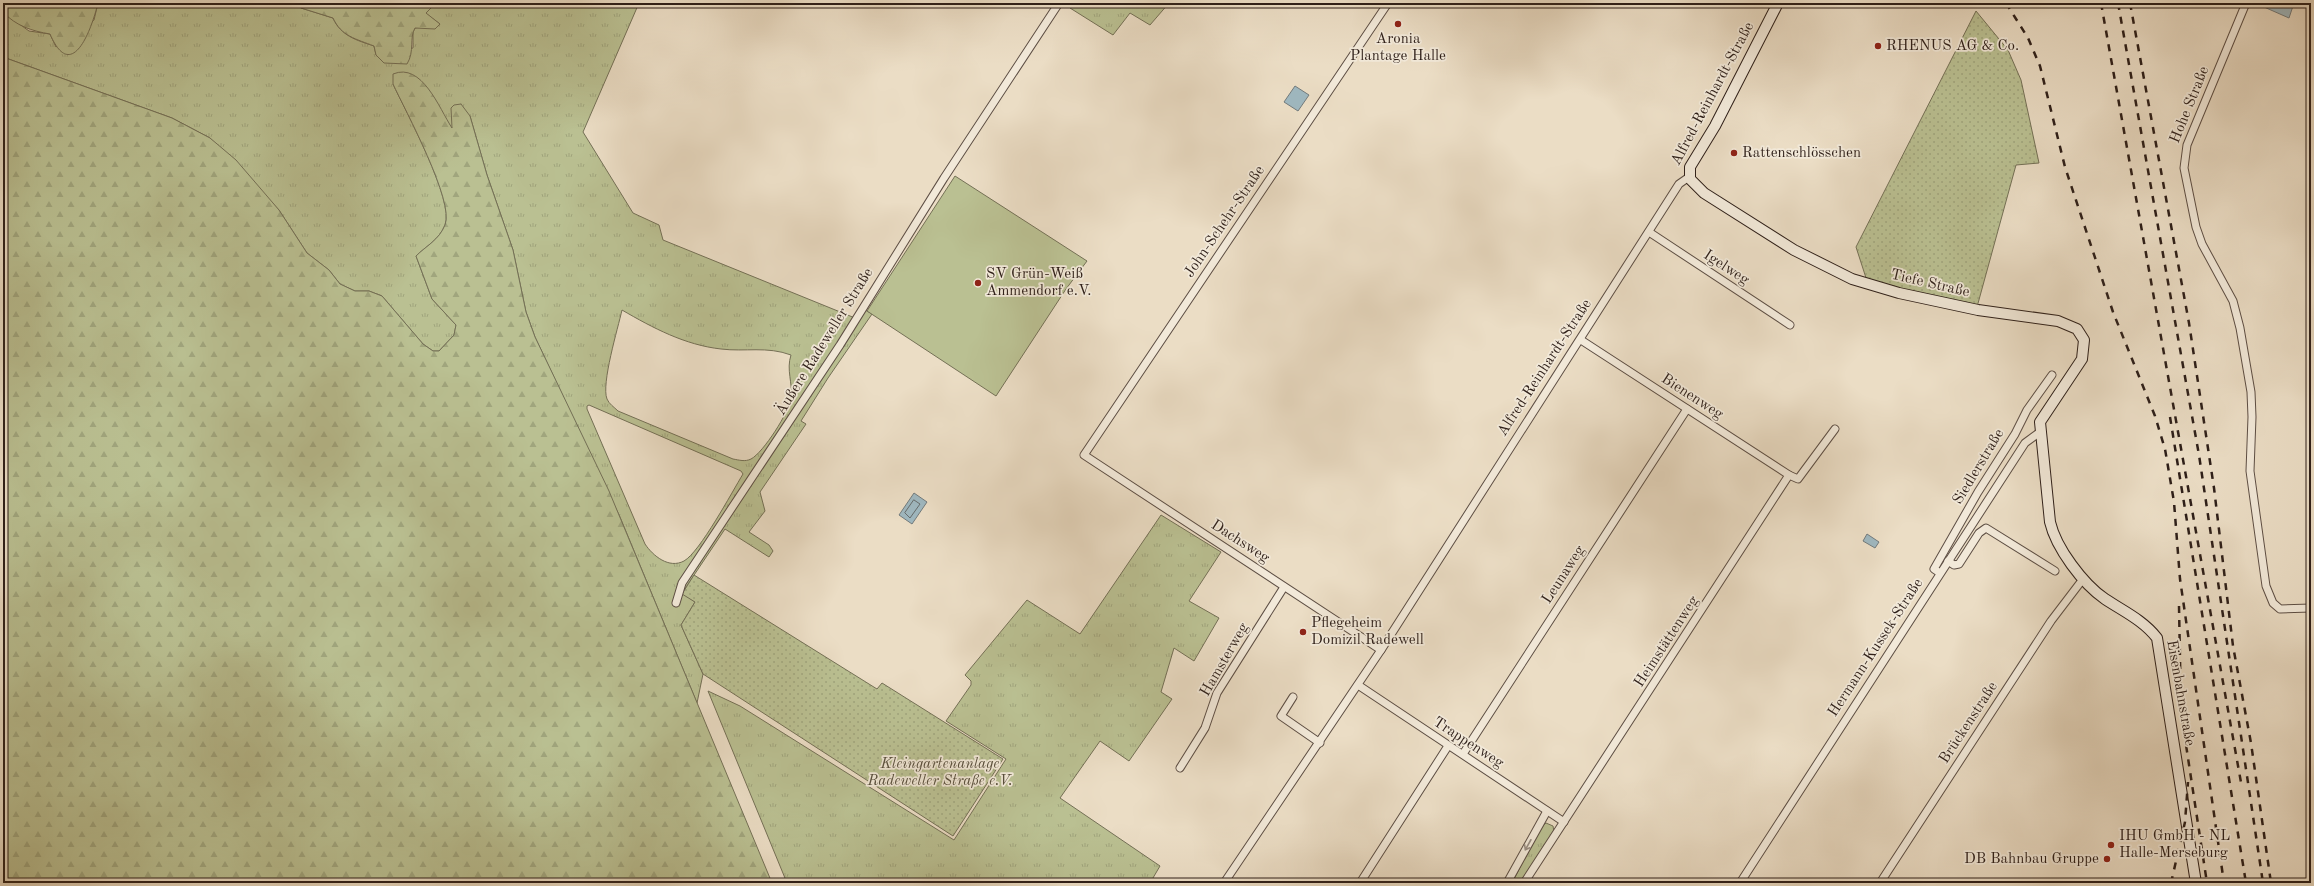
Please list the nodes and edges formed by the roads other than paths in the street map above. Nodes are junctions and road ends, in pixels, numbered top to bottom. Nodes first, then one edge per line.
1 (1059, 3) edge
2 (1388, 3) edge
3 (1778, 3) edge
4 (2246, 3) edge
5 (1689, 176) junction
6 (1649, 232) junction
7 (1790, 325) dead end
8 (1581, 340) junction
9 (2052, 375) dead end
10 (1687, 409) junction
11 (1836, 429) dead end
12 (2040, 432) junction
13 (1084, 455) joint
14 (1789, 475) junction
15 (1948, 561) junction
16 (2055, 571) dead end
17 (1940, 573) junction
18 (2083, 579) junction
19 (1284, 587) junction
20 (676, 603) dead end
21 (2311, 608) edge
22 (1381, 650) junction
23 (1358, 685) junction
24 (1292, 697) dead end
25 (1320, 743) junction
26 (1448, 746) junction
27 (1463, 754) junction
28 (1180, 768) dead end
29 (1547, 811) junction
30 (1564, 822) junction
31 (1224, 883) edge
32 (1360, 883) edge
33 (1507, 883) edge
34 (1524, 883) edge
35 (1740, 883) edge
36 (1880, 883) edge
37 (2196, 883) edge

1 - 20 street, Äußere Radeweller Straße
2 - 13 street, John-Schehr-Straße
3 - 5 street, Alfred-Reinhardt-Straße
4 - 21 street, Hohe Straße
5 - 6 street, Alfred-Reinhardt-Straße
5 - 12 street, Tiefe Straße
6 - 7 street, Igelweg
6 - 8 street, Alfred-Reinhardt-Straße
8 - 10 street, Bienenweg
8 - 22 street, Alfred-Reinhardt-Straße
9 - 17 street, Siedlerstraße
10 - 14 street, Bienenweg
10 - 27 street, Leunaweg
11 - 14 street
12 - 15 street, Hermann-Kussek-Straße
12 - 18 street, Eisenbahnstraße
13 - 19 street, Dachsweg
14 - 30 street, Heimstättenweg
15 - 16 street
15 - 17 street, Hermann-Kussek-Straße
17 - 35 street, Hermann-Kussek-Straße
18 - 36 street, Brückenstraße
18 - 37 street, Eisenbahnstraße
19 - 22 street, Dachsweg
19 - 28 street, Hamsterweg
22 - 23 street, Alfred-Reinhardt-Straße
23 - 25 street, Alfred-Reinhardt-Straße
23 - 26 street, Trappenweg
24 - 25 street
25 - 31 street, Alfred-Reinhardt-Straße
26 - 27 street, Trappenweg
26 - 32 street
27 - 29 street, Trappenweg
29 - 30 street, Trappenweg
29 -> 33 street
30 - 34 street, Heimstättenweg

